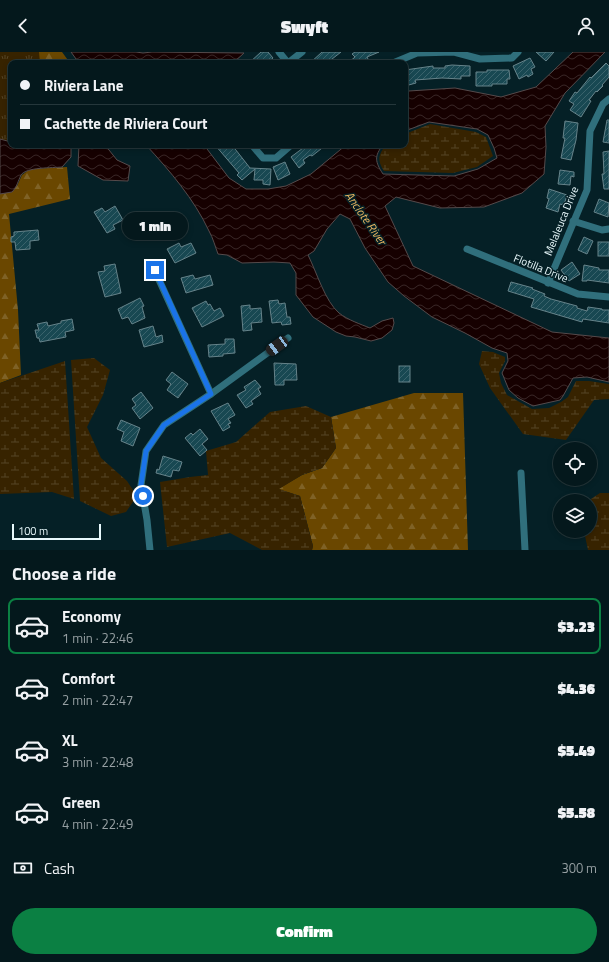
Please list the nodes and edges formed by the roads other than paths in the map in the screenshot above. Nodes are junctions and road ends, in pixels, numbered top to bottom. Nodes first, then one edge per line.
1 (279, 52) edge
2 (302, 52) edge
3 (518, 52) edge
4 (417, 53) edge
5 (480, 56) edge
6 (286, 60) edge
7 (292, 60) edge
8 (400, 60) edge
9 (609, 99) edge
10 (255, 148) edge
11 (288, 148) edge
12 (573, 221) junction
13 (609, 229) edge
14 (467, 249) dead end
15 (155, 270) dead end
16 (548, 283) junction
17 (609, 297) edge
18 (288, 338) dead end
19 (211, 394) junction
20 (521, 473) dead end
21 (150, 550) edge
22 (525, 550) edge

1 - 6 street
2 - 7 street
3 - 5 street
4 - 5 street
4 - 8 street
9 - 12 street, Melaleuca Drive
10 - 11 street
12 - 13 street
12 - 16 street, Melaleuca Drive
14 - 16 street, Flotilla Drive
15 - 19 street
16 - 17 street, Flotilla Drive
18 - 19 street
19 - 21 street
20 - 22 street

